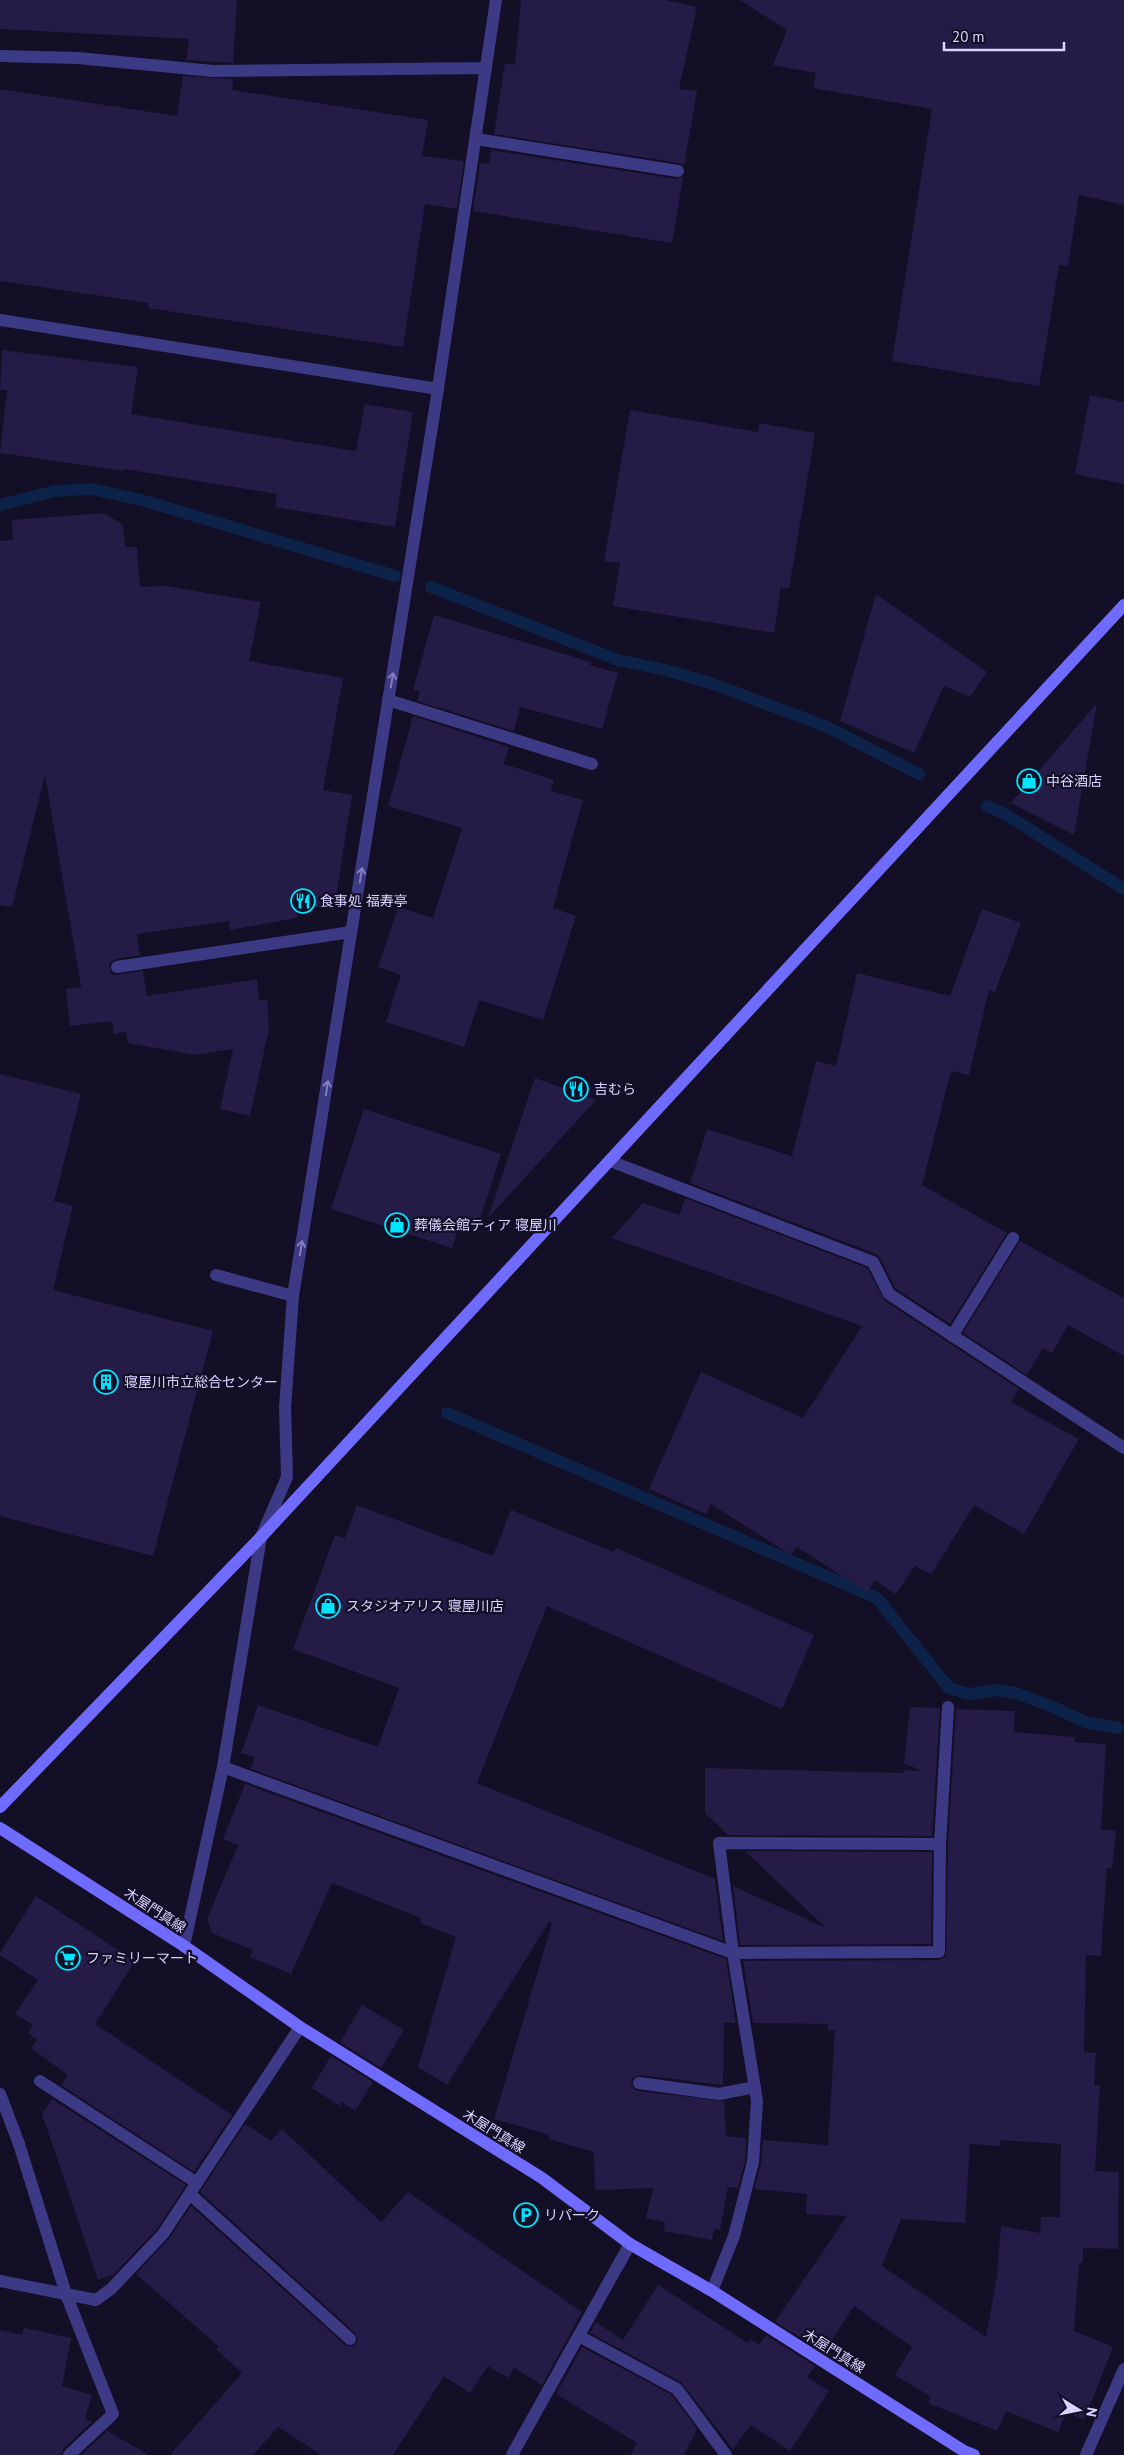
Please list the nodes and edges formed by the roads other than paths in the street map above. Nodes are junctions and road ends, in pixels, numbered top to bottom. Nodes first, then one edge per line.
1 (496, 0) edge
2 (0, 56) edge
3 (486, 68) junction
4 (476, 139) junction
5 (678, 171) dead end
6 (0, 320) edge
7 (438, 389) junction
8 (1124, 606) edge
9 (388, 700) junction
10 (592, 764) dead end
11 (352, 932) junction
12 (117, 967) dead end
13 (610, 1161) junction
14 (1013, 1238) dead end
15 (216, 1275) dead end
16 (293, 1296) junction
17 (952, 1336) junction
18 (1124, 1448) edge
19 (261, 1537) junction
20 (948, 1707) dead end
21 (223, 1767) junction
22 (0, 1807) edge
23 (0, 1828) edge
24 (940, 1844) junction
25 (184, 1946) junction
26 (733, 1953) junction
27 (300, 2027) junction
28 (40, 2081) dead end
29 (639, 2083) dead end
30 (755, 2087) junction
31 (0, 2094) edge
32 (198, 2183) junction
33 (190, 2194) junction
34 (630, 2244) junction
35 (0, 2282) edge
36 (712, 2291) junction
37 (66, 2294) junction
38 (579, 2336) junction
39 (350, 2339) dead end
40 (1124, 2369) edge
41 (69, 2455) edge
42 (512, 2455) edge
43 (726, 2455) edge
44 (974, 2455) edge
45 (1086, 2455) edge

1 - 3 street
2 - 3 street
3 - 4 street
4 - 5 street
4 - 7 street
6 - 7 street
9 -> 7 street
8 - 13 street
9 - 10 street
11 -> 9 street
11 - 12 street
16 -> 11 street
13 - 17 street
13 - 19 street
14 - 17 street
15 - 16 street
16 - 19 street
17 - 18 street
19 - 21 street
19 - 22 street
20 - 24 street
21 - 25 street
21 - 26 street
23 - 25 street, 木屋門真線
24 - 26 street
24 - 26 street
25 - 27 street, 木屋門真線
26 - 30 street
27 - 32 street
27 - 34 street, 木屋門真線
28 - 32 street
29 - 30 street
30 - 36 street
31 - 37 street
32 - 33 street
33 - 37 street
33 - 39 street
34 - 36 street, 木屋門真線
34 - 38 street
35 - 37 street
36 - 44 street, 木屋門真線
37 - 41 street
38 - 42 street
38 - 43 street
40 - 45 street

